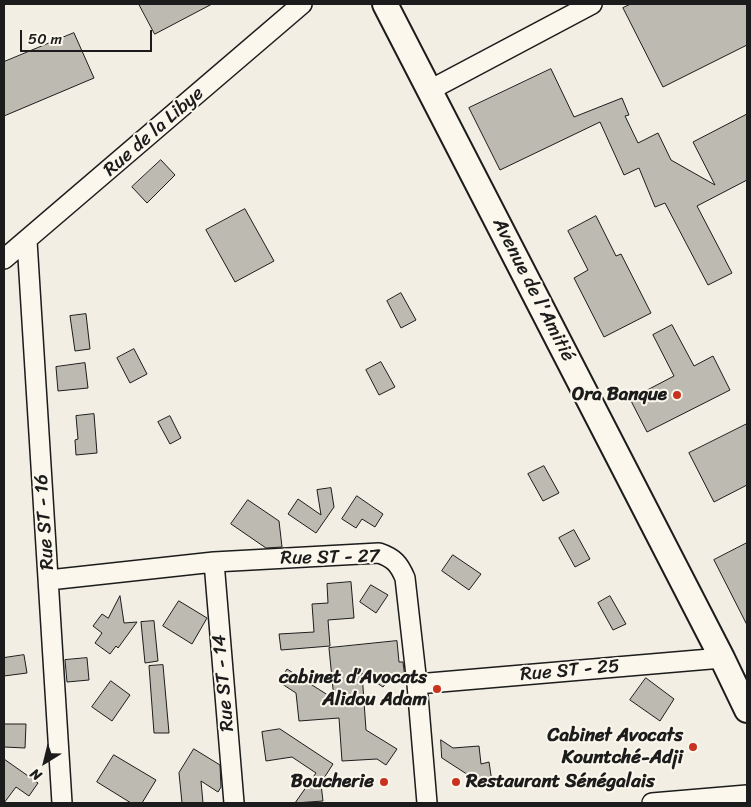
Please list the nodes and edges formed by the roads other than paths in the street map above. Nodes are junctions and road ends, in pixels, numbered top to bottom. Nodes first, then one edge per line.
1 (302, 4) edge
2 (385, 4) edge
3 (592, 4) edge
4 (430, 90) junction
5 (27, 241) junction
6 (4, 259) edge
7 (214, 562) junction
8 (49, 580) junction
9 (722, 658) junction
10 (417, 684) junction
11 (747, 710) edge
12 (747, 795) edge
13 (62, 803) edge
14 (234, 803) edge
15 (427, 803) edge
16 (652, 803) edge

1 - 5 street, Rue de la Libye
2 - 4 main road, Avenue de l'Amitié
3 - 4 street
4 - 9 main road, Avenue de l'Amitié
5 - 6 street, Rue de la Libye
5 - 8 street, Rue ST - 16
7 - 8 street, Rue ST - 27
7 - 10 street, Rue ST - 27
7 - 14 street, Rue ST - 14
8 - 13 street, Rue ST - 16
9 - 10 street, Rue ST - 25
9 - 11 main road, Avenue de l'Amitié
10 - 15 street, Rue ST - 27
12 - 16 street

